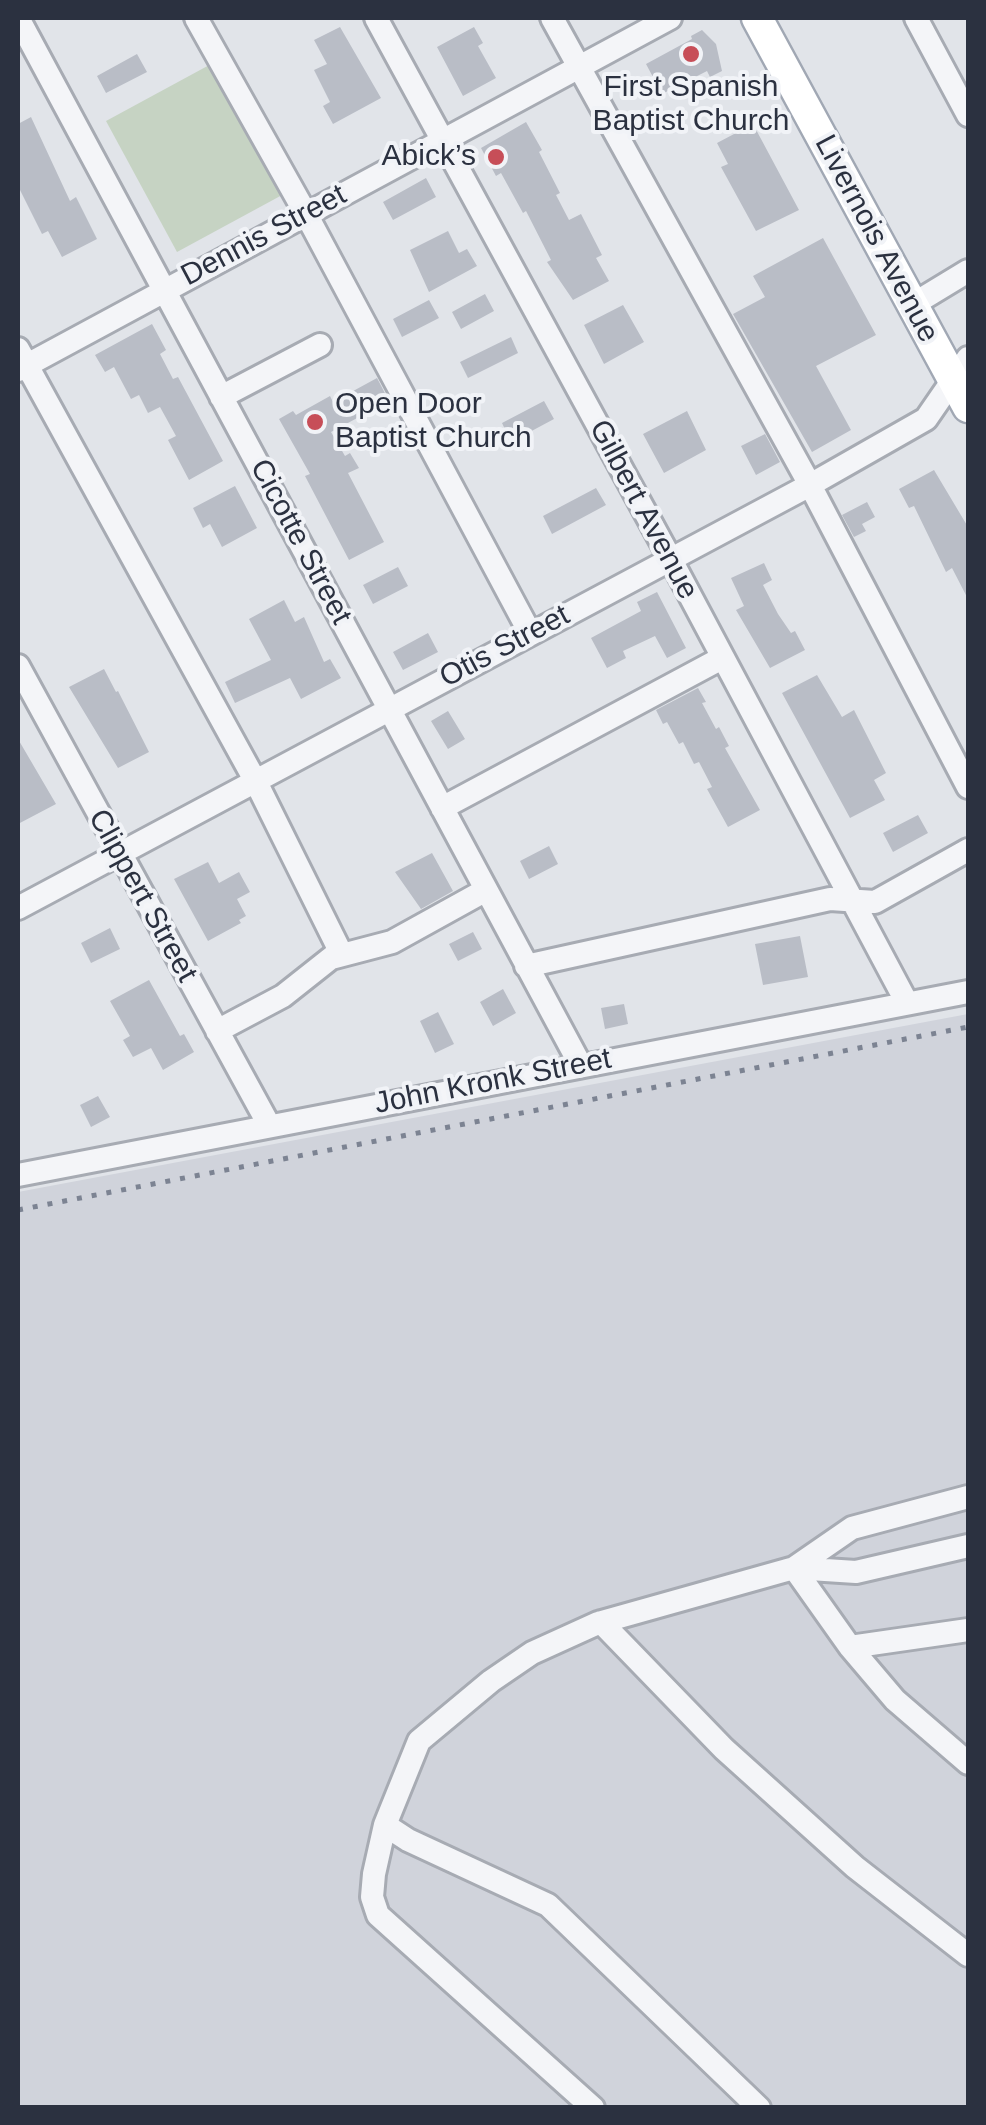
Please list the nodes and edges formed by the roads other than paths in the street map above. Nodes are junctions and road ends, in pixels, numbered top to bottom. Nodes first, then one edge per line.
1 (18, 18) edge
2 (196, 18) edge
3 (376, 18) edge
4 (552, 18) edge
5 (670, 18) edge
6 (757, 18) edge
7 (916, 18) edge
8 (579, 69) junction
9 (968, 115) edge
10 (442, 139) junction
11 (306, 214) junction
12 (968, 270) edge
13 (164, 290) junction
14 (912, 304) junction
15 (320, 345) dead end
16 (21, 361) edge
17 (963, 384) edge
18 (222, 396) junction
19 (810, 485) junction
20 (670, 558) junction
21 (530, 634) junction
22 (722, 658) junction
23 (18, 666) edge
24 (389, 708) junction
25 (256, 782) junction
26 (968, 787) edge
27 (442, 808) junction
28 (968, 850) edge
29 (118, 854) junction
30 (486, 890) junction
31 (854, 900) junction
32 (18, 908) edge
33 (340, 953) junction
34 (526, 966) junction
35 (968, 992) edge
36 (908, 1003) junction
37 (217, 1031) junction
38 (581, 1066) junction
39 (269, 1125) junction
40 (18, 1175) edge
41 (968, 1497) edge
42 (968, 1546) edge
43 (794, 1568) junction
44 (601, 1622) junction
45 (968, 1630) edge
46 (850, 1647) junction
47 (968, 1763) edge
48 (385, 1825) junction
49 (968, 1955) edge
50 (593, 2108) edge
51 (759, 2108) edge

1 - 13 street, Cicotte Street
2 - 11 street
3 - 10 street, Gilbert Avenue
4 - 8 street
5 - 8 street, Dennis Street
6 - 14 main road, Livernois Avenue
7 - 9 street
8 - 10 street, Dennis Street
8 - 19 street
10 - 11 street, Dennis Street
10 - 20 street, Gilbert Avenue
11 - 13 street, Dennis Street
11 - 21 street
12 - 14 street
13 - 16 street, Dennis Street
13 - 18 street, Cicotte Street
14 - 17 main road, Livernois Avenue
15 - 18 street
16 - 25 street
17 - 19 street, Otis Street
18 - 24 street, Cicotte Street
19 - 20 street, Otis Street
19 - 26 street
20 - 21 street, Otis Street
20 - 22 street, Gilbert Avenue
21 - 24 street, Otis Street
22 - 27 street
22 - 31 street, Gilbert Avenue
23 - 29 street, Clippert Street
24 - 25 street, Otis Street
24 - 27 street, Cicotte Street
25 - 29 street, Otis Street
25 - 33 street
27 - 30 street, Cicotte Street
28 - 31 street
29 - 32 street, Otis Street
29 - 37 street, Clippert Street
30 - 33 street
30 - 34 street, Cicotte Street
31 - 34 street
31 - 36 street, Gilbert Avenue
33 - 37 street
34 - 38 street, Cicotte Street
35 - 36 street, John Kronk Street
36 - 38 street, John Kronk Street
37 - 39 street, Clippert Street
38 - 39 street, John Kronk Street
39 - 40 street, John Kronk Street
41 - 43 street
42 - 43 street
43 - 44 street
43 - 46 street
44 - 48 street
44 - 49 street
45 - 46 street
46 - 47 street
48 - 50 street
48 - 51 street

